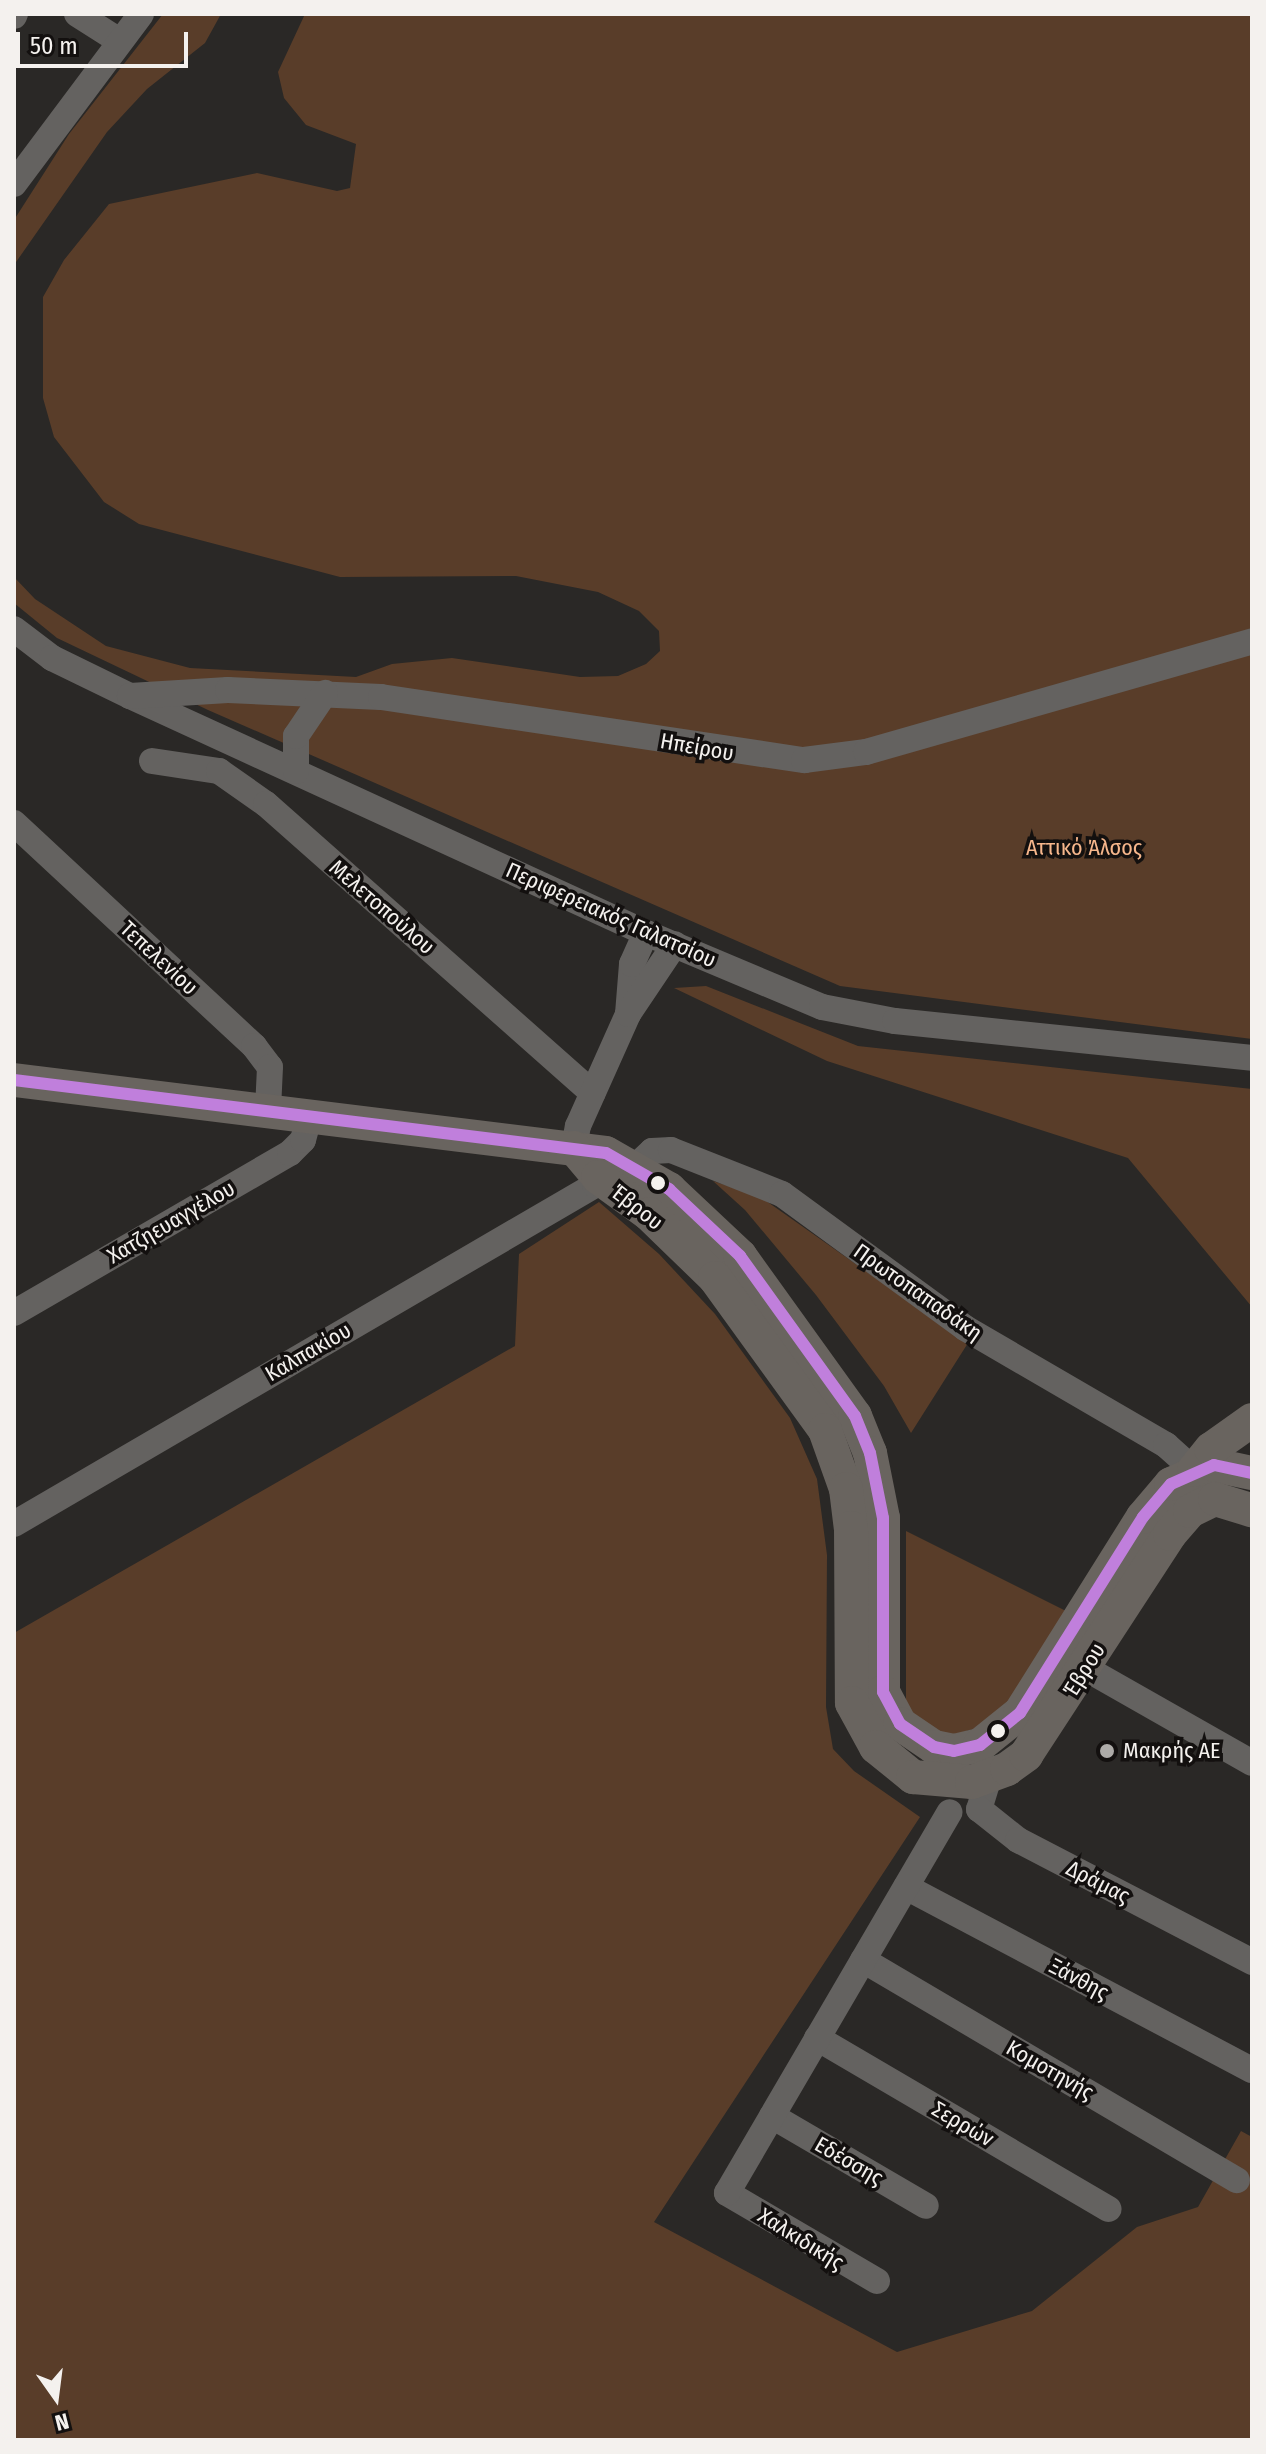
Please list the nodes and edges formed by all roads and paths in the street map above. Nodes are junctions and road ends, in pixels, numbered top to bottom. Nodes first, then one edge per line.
1 (77, 14) edge
2 (141, 14) edge
3 (118, 40) junction
4 (14, 184) edge
5 (14, 629) edge
6 (1252, 641) edge
7 (325, 693) junction
8 (130, 696) junction
9 (152, 761) dead end
10 (296, 771) junction
11 (14, 823) edge
12 (646, 933) junction
13 (675, 944) junction
14 (628, 1014) junction
15 (1252, 1058) edge
16 (14, 1080) edge
17 (593, 1093) junction
18 (268, 1110) junction
19 (310, 1114) junction
20 (572, 1140) junction
21 (636, 1166) junction
22 (598, 1177) junction
23 (14, 1313) edge
24 (1252, 1420) edge
25 (1194, 1470) junction
26 (1252, 1473) edge
27 (1252, 1510) edge
28 (14, 1524) edge
29 (1085, 1668) junction
30 (1252, 1763) edge
31 (989, 1777) junction
32 (925, 1780) junction
33 (979, 1809) junction
34 (950, 1812) junction
35 (906, 1887) junction
36 (863, 1960) junction
37 (1252, 1962) edge
38 (817, 2038) junction
39 (1252, 2070) edge
40 (772, 2116) junction
41 (1237, 2180) dead end
42 (926, 2206) dead end
43 (1108, 2209) dead end
44 (877, 2281) dead end

1 - 3 street
2 - 3 street
3 - 4 street
5 - 8 street, Περιφερειακός Γαλατσίου
6 - 7 street, Ηπείρου
7 - 8 street, Ηπείρου
7 - 10 street
8 - 10 street, Περιφερειακός Γαλατσίου
9 - 17 street, Μελετοπούλου
10 - 12 street, Περιφερειακός Γαλατσίου
11 - 18 street, Τεπελενίου
12 - 13 street, Περιφερειακός Γαλατσίου
12 - 14 street
13 - 14 street
13 - 15 street, Περιφερειακός Γαλατσίου
14 - 17 street
16 - 18 main road
17 - 20 street
18 - 19 main road
19 - 20 main road
19 - 23 street, Χατζηευαγγέλου
20 - 21 main road, Έβρου
20 - 22 main road, Έβρου
21 - 25 street, Πρωτοπαπαδάκη
21 - 25 main road, Έβρου
22 - 28 street, Καλπακίου
22 - 32 main road, Έβρου
24 - 25 main road, Έβρου
25 - 26 main road
27 - 29 main road, Έβρου
29 - 30 street
29 - 31 main road, Έβρου
31 - 32 main road, Έβρου
31 - 33 street
32 - 34 street, Έβρου
33 - 34 street
33 - 37 street, Δράμας
34 - 35 street
35 - 36 street
35 - 39 street, Ξάνθης
36 - 38 street
36 - 41 street, Κομοτηνής
38 - 40 street
38 - 43 street, Σερρών
40 - 42 street, Εδέσσης
40 - 44 street, Χαλκιδικής

